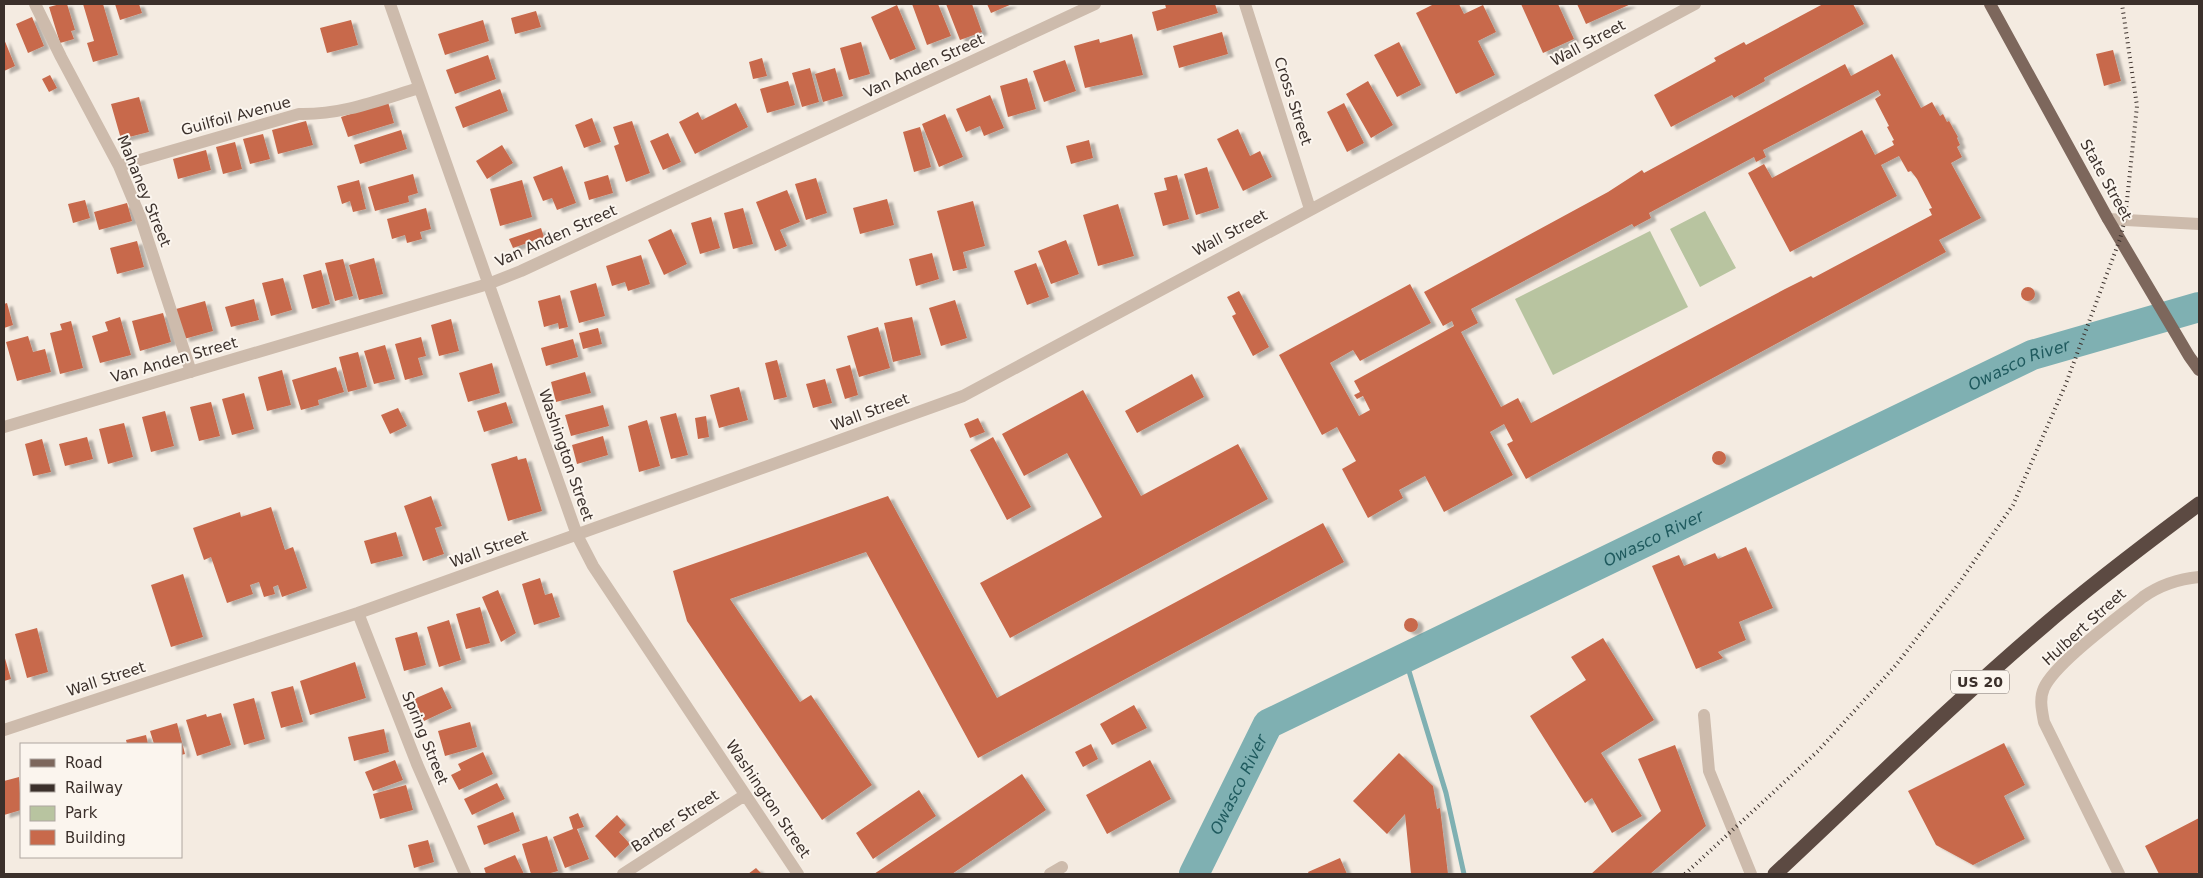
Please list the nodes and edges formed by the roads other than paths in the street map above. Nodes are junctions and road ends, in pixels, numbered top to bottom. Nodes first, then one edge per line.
1 (35, 4) edge
2 (390, 4) edge
3 (1096, 4) edge
4 (1245, 4) edge
5 (1695, 4) edge
6 (1990, 4) edge
7 (419, 88) junction
8 (120, 166) junction
9 (1310, 209) junction
10 (2108, 219) junction
11 (2199, 224) edge
12 (488, 284) junction
13 (2199, 370) edge
14 (191, 372) junction
15 (4, 427) edge
16 (2199, 504) edge
17 (577, 535) junction
18 (2199, 577) edge
19 (358, 613) junction
20 (1704, 715) dead end
21 (4, 730) edge
22 (746, 795) junction
23 (1062, 866) dead end
24 (466, 874) edge
25 (623, 874) edge
26 (798, 874) edge
27 (1050, 874) edge
28 (1751, 874) edge
29 (1775, 874) edge
30 (2119, 874) edge

1 - 8 street, Mahaney Street
2 - 7 street, Washington Street
3 - 12 street, Van Anden Street
4 - 9 street, Cross Street
5 - 9 street, Wall Street
6 - 10 main road, State Street
7 - 8 street, Guilfoil Avenue
7 - 12 street, Washington Street
8 - 14 street, Mahaney Street
9 - 17 street, Wall Street
10 - 11 street
10 - 13 main road, State Street
12 - 14 street, Van Anden Street
12 - 17 street, Washington Street
14 - 15 street, Van Anden Street
16 - 29 highway, US 20
17 - 19 street, Wall Street
17 - 22 street, Washington Street
18 - 30 street, Hulbert Street
19 - 21 street, Wall Street
19 - 24 street, Spring Street
20 - 28 street
22 - 25 street, Barber Street
22 - 26 street, Washington Street
23 - 27 street

